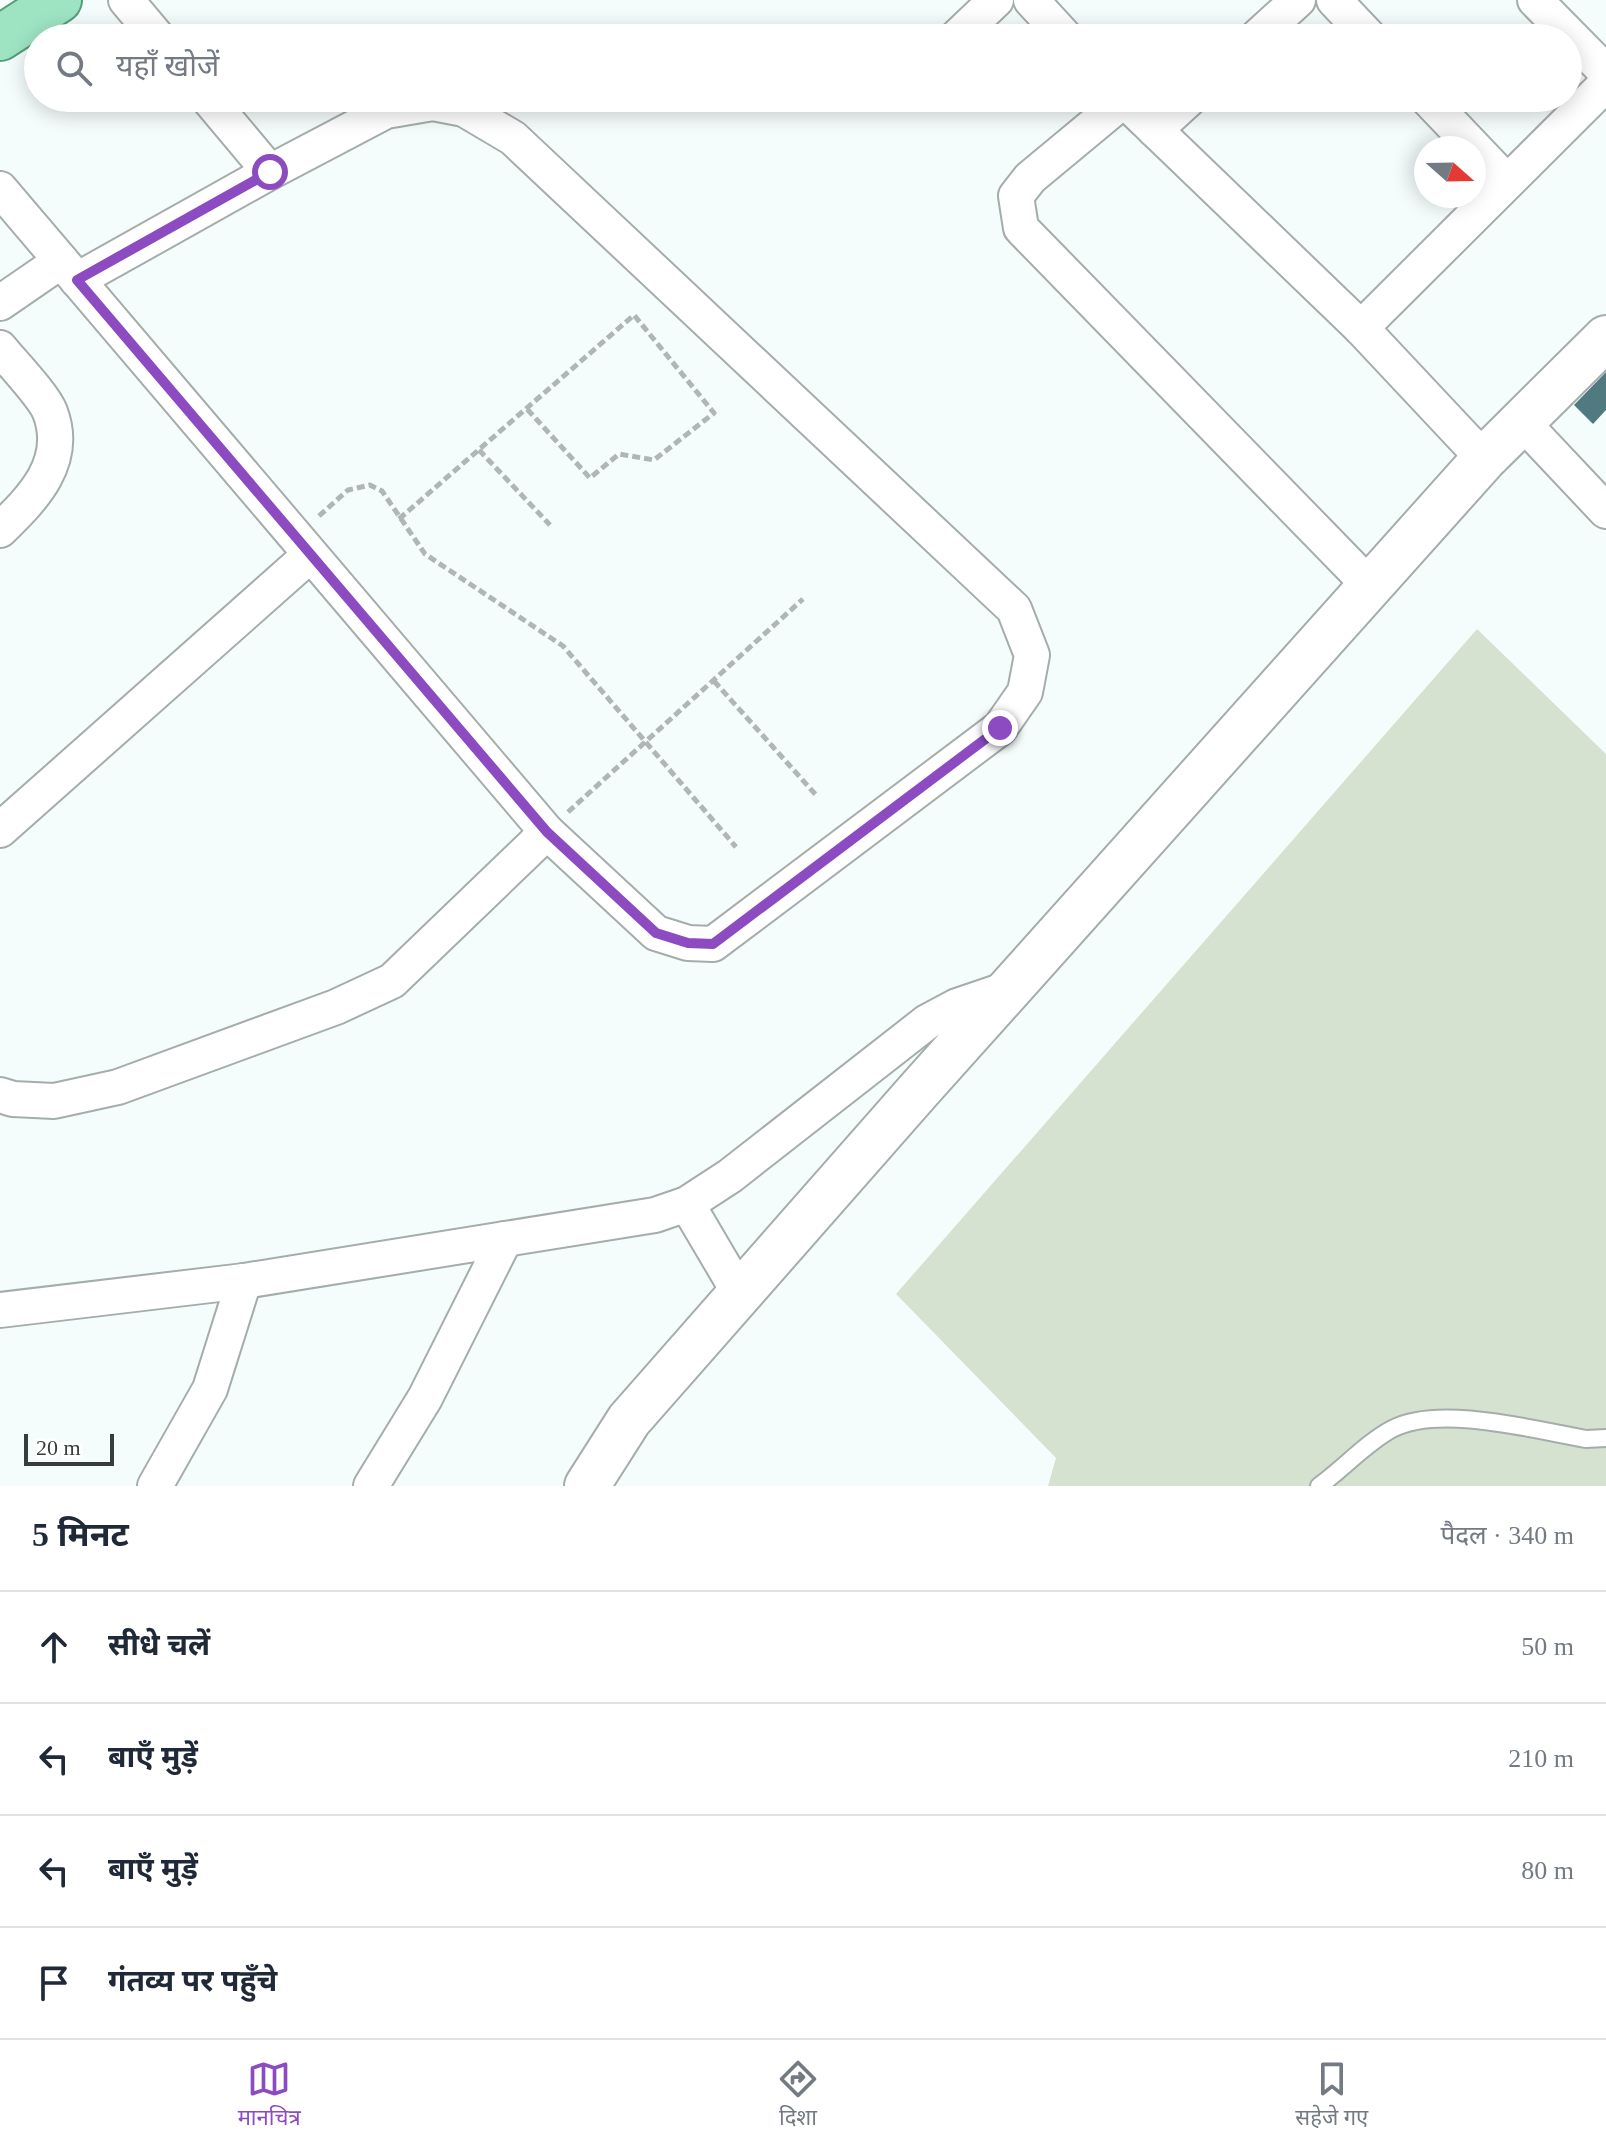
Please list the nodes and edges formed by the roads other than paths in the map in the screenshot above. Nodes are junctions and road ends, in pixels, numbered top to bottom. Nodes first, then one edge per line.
1 (59, 0) edge
2 (126, 0) edge
3 (996, 0) edge
4 (1031, 0) edge
5 (1298, 0) edge
6 (1334, 0) edge
7 (1535, 0) edge
8 (146, 24) edge
9 (971, 24) edge
10 (1053, 24) edge
11 (1271, 24) edge
12 (1357, 24) edge
13 (1559, 24) edge
14 (0, 38) edge
15 (1582, 48) edge
16 (1606, 72) edge
17 (1606, 84) edge
18 (1582, 108) edge
19 (220, 112) edge
20 (384, 112) edge
21 (469, 112) edge
22 (1108, 112) edge
23 (1136, 112) edge
24 (1175, 112) edge
25 (1440, 112) edge
26 (1578, 112) edge
27 (1155, 130) junction
28 (270, 172) junction
29 (1507, 182) junction
30 (0, 189) edge
31 (69, 270) junction
32 (0, 303) edge
33 (1361, 328) junction
34 (1606, 338) edge
35 (0, 348) edge
36 (1523, 423) junction
37 (1484, 459) junction
38 (1606, 511) edge
39 (0, 530) edge
40 (302, 546) junction
41 (1371, 587) junction
42 (0, 830) edge
43 (547, 832) junction
44 (1010, 988) junction
45 (0, 1095) edge
46 (687, 1204) junction
47 (505, 1239) junction
48 (244, 1281) junction
49 (740, 1294) junction
50 (0, 1310) edge
51 (1606, 1438) edge
52 (155, 1486) edge
53 (371, 1486) edge
54 (587, 1486) edge
55 (1319, 1486) edge

1 - 14 main road
2 - 8 street
3 - 9 street
4 - 10 street
5 - 11 street
6 - 12 street
7 - 13 street
15 - 16 street
17 - 18 street
19 - 28 street
20 - 28 street
21 - 43 street
22 - 41 street
23 - 27 street
24 - 27 street
25 - 29 street
26 - 29 street
27 - 33 street
28 - 31 street
29 - 33 street
30 - 31 street
31 - 32 street
31 - 40 street
33 - 37 street
34 - 36 street
35 - 39 street
36 - 37 street
36 - 38 street
37 - 41 street
40 - 42 street
40 - 43 street
41 - 44 street
43 - 45 street
44 - 46 street
44 - 49 street
46 - 47 street
46 - 49 street
47 - 48 street
47 - 53 street
48 - 50 street
48 - 52 street
49 - 54 street
51 - 55 lane

